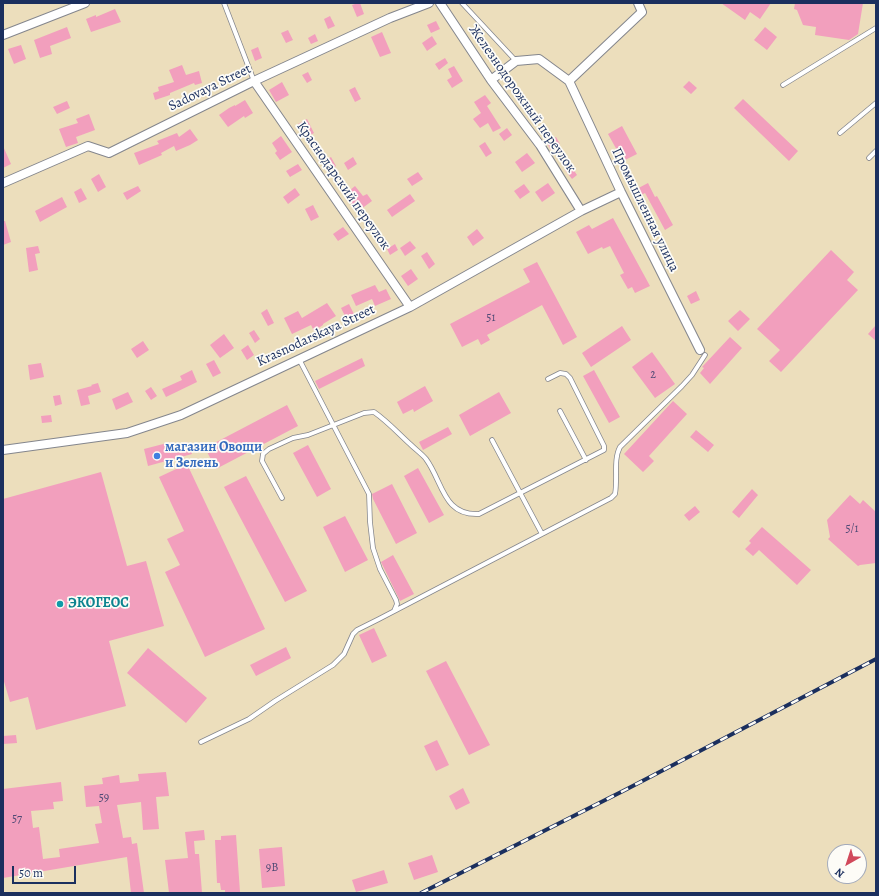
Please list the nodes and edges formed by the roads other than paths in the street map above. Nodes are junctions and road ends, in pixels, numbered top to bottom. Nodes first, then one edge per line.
1 (85, 3) edge
2 (224, 3) edge
3 (429, 3) edge
4 (440, 3) edge
5 (462, 3) edge
6 (638, 3) edge
7 (876, 28) edge
8 (3, 35) edge
9 (516, 61) junction
10 (491, 80) junction
11 (254, 81) junction
12 (569, 81) junction
13 (783, 84) dead end
14 (876, 102) edge
15 (840, 133) dead end
16 (876, 151) edge
17 (869, 158) dead end
18 (3, 183) edge
19 (621, 192) junction
20 (581, 211) junction
21 (410, 307) junction
22 (702, 352) joint
23 (299, 359) junction
24 (548, 379) dead end
25 (560, 411) dead end
26 (333, 424) junction
27 (492, 440) dead end
28 (3, 450) edge
29 (586, 460) junction
30 (520, 493) junction
31 (282, 498) dead end
32 (542, 534) junction
33 (394, 612) junction
34 (201, 742) dead end

1 - 8 street
2 - 11 lane
3 - 11 street, Sadovaya Street
4 - 10 street, Железнодорожный переулок
5 - 9 lane
6 - 12 street
7 - 13 lane
9 - 10 street
9 - 12 street
10 - 20 street, Железнодорожный переулок
11 - 18 street, Sadovaya Street
11 - 21 street, Краснодарский переулок
12 - 19 street, Промышленная улица
14 - 15 lane
16 - 17 lane
19 - 20 street, Krasnodarskaya Street
19 - 22 street, Промышленная улица
20 - 21 street, Krasnodarskaya Street
21 - 23 street, Krasnodarskaya Street
22 - 32 lane
23 - 26 lane
23 - 28 street, Krasnodarskaya Street
24 - 29 lane
25 - 29 lane
26 - 30 lane
26 - 31 lane
26 - 33 lane
27 - 30 lane
29 - 30 lane
30 - 32 lane
32 - 33 lane
33 - 34 lane

